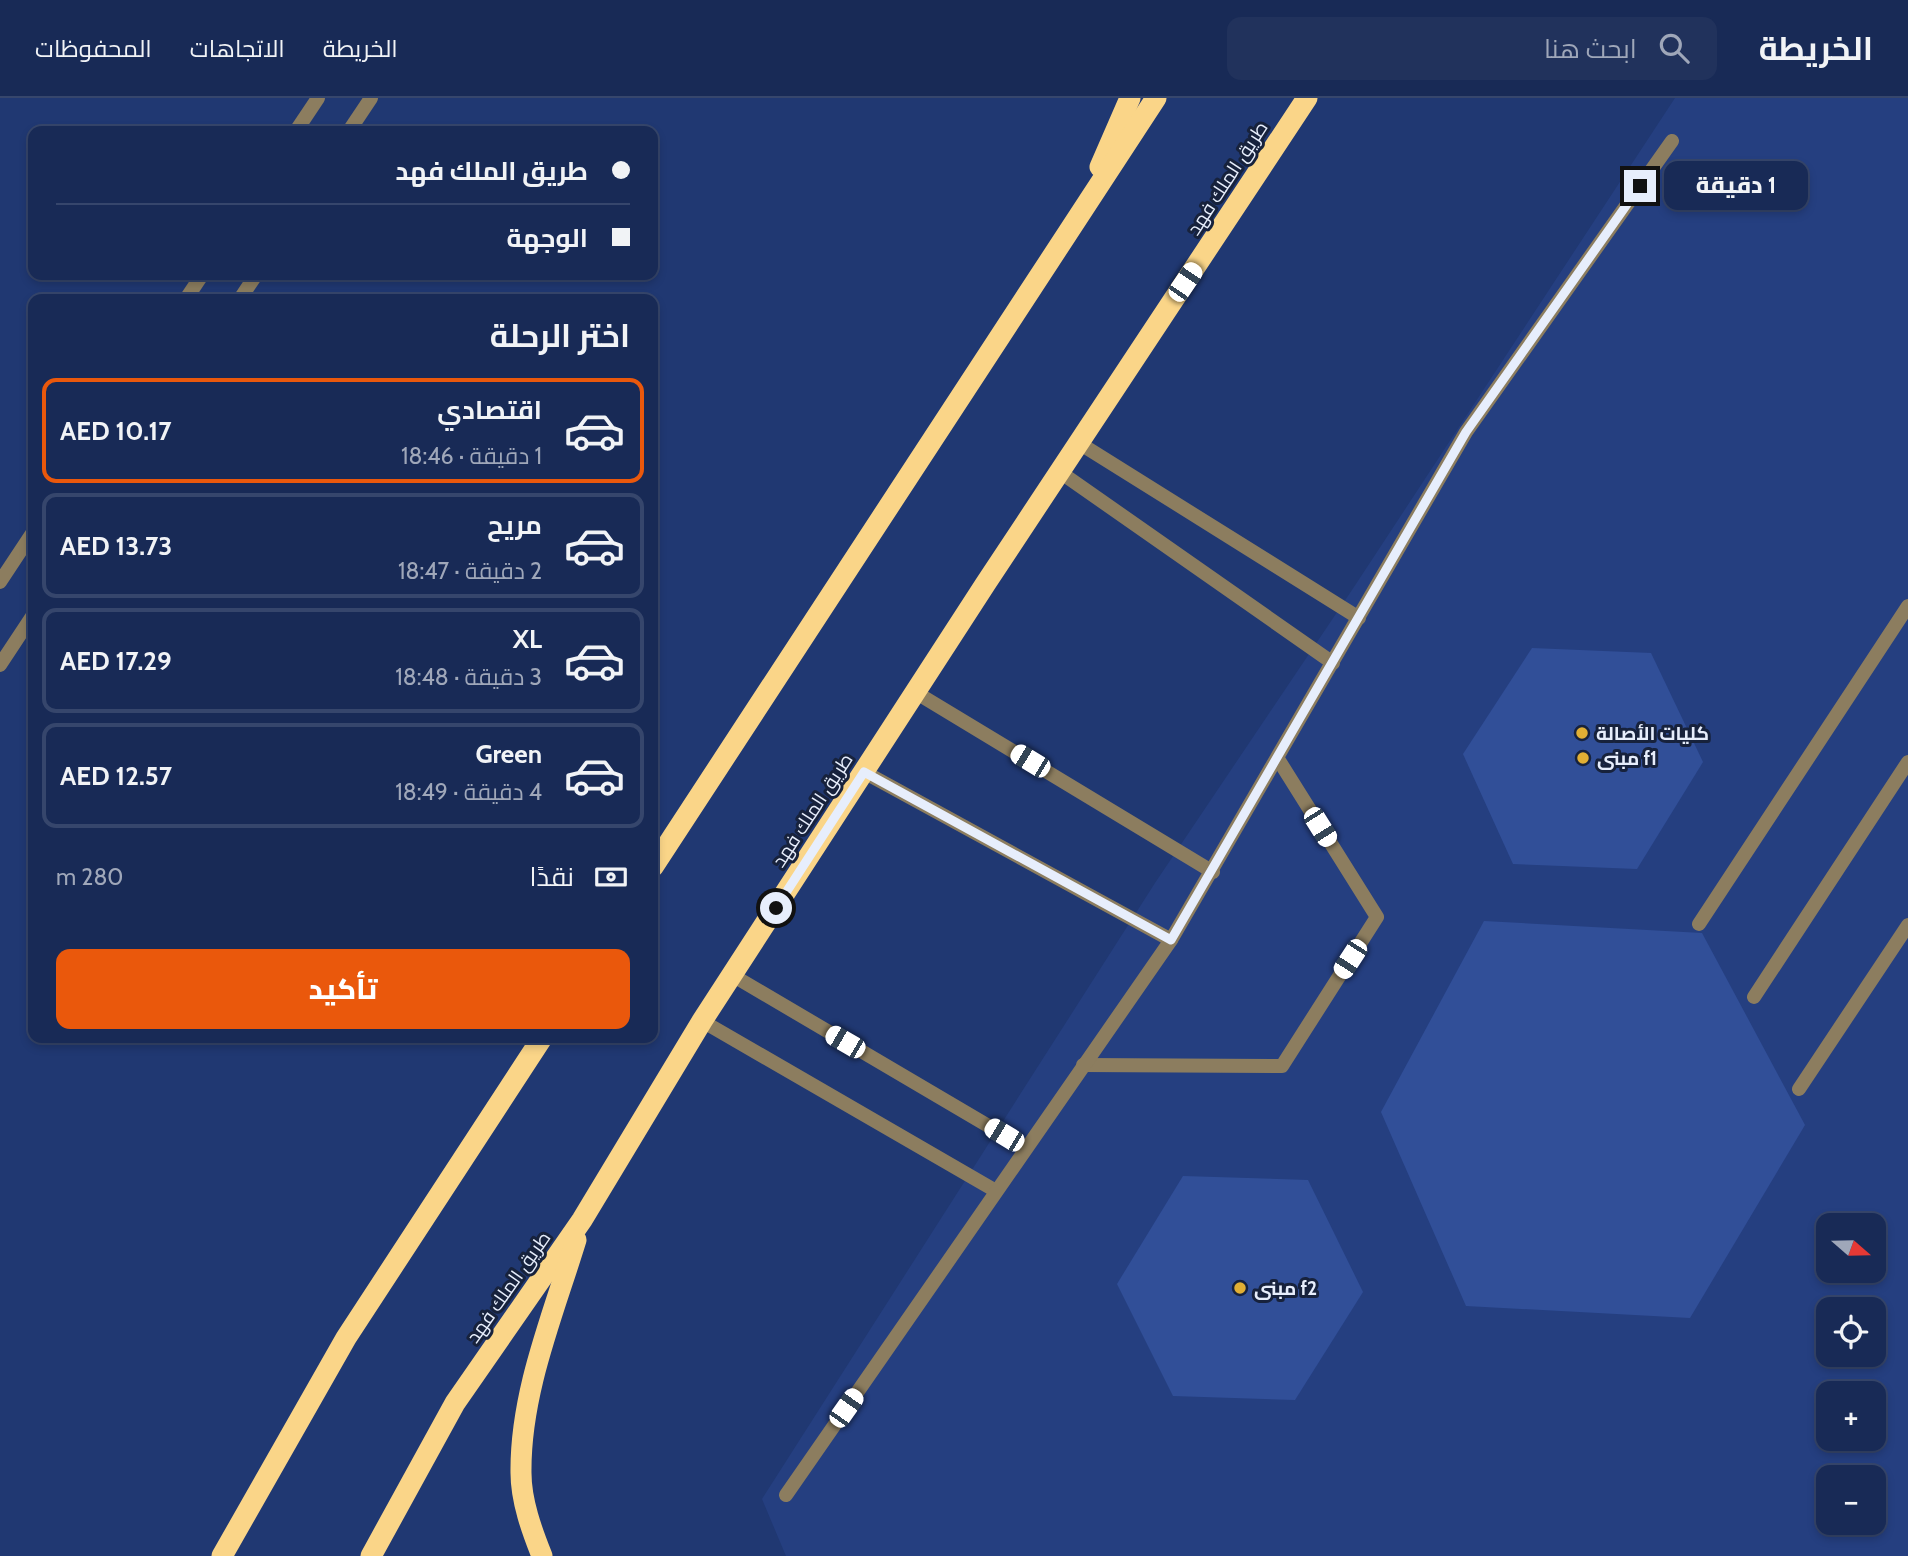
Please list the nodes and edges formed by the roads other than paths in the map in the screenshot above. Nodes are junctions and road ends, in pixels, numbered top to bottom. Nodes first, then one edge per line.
1 (318, 98) edge
2 (371, 98) edge
3 (1130, 98) edge
4 (1156, 98) edge
5 (1307, 98) edge
6 (299, 126) edge
7 (352, 126) edge
8 (1672, 142) dead end
9 (1076, 220) junction
10 (1079, 443) junction
11 (1060, 472) junction
12 (28, 540) edge
13 (0, 582) edge
14 (1908, 606) edge
15 (1359, 618) junction
16 (28, 623) edge
17 (1333, 663) junction
18 (0, 665) edge
19 (915, 692) junction
20 (1278, 759) junction
21 (1908, 762) edge
22 (864, 772) junction
23 (658, 859) edge
24 (1213, 872) junction
25 (1699, 924) dead end
26 (1908, 925) edge
27 (1171, 940) junction
28 (732, 975) junction
29 (1754, 997) dead end
30 (702, 1021) junction
31 (539, 1043) edge
32 (1083, 1065) junction
33 (1799, 1088) dead end
34 (1027, 1148) junction
35 (996, 1191) junction
36 (582, 1220) junction
37 (786, 1495) dead end
38 (222, 1556) edge
39 (371, 1556) edge
40 (542, 1556) edge

1 - 6 street
2 - 7 street
3 - 9 highway
4 - 9 highway
5 - 10 highway, طريق الملك فهد
8 - 15 street
9 - 23 highway
10 - 11 highway, طريق الملك فهد
10 - 15 street
11 - 17 street
11 - 19 highway, طريق الملك فهد
12 - 13 street
14 - 25 street
15 - 17 street
16 - 18 street
17 - 20 street
19 - 22 highway, طريق الملك فهد
19 - 24 street
20 - 24 street
20 - 32 street
21 - 29 street
22 - 27 street
22 - 28 highway, طريق الملك فهد
24 - 27 street
26 - 33 street
27 - 32 street
28 - 30 highway, طريق الملك فهد
28 - 34 street
30 - 35 street
30 - 36 highway, طريق الملك فهد
31 - 38 highway
32 - 34 street
34 - 35 street
35 - 37 street
36 - 39 highway, طريق الملك فهد
36 - 40 highway

